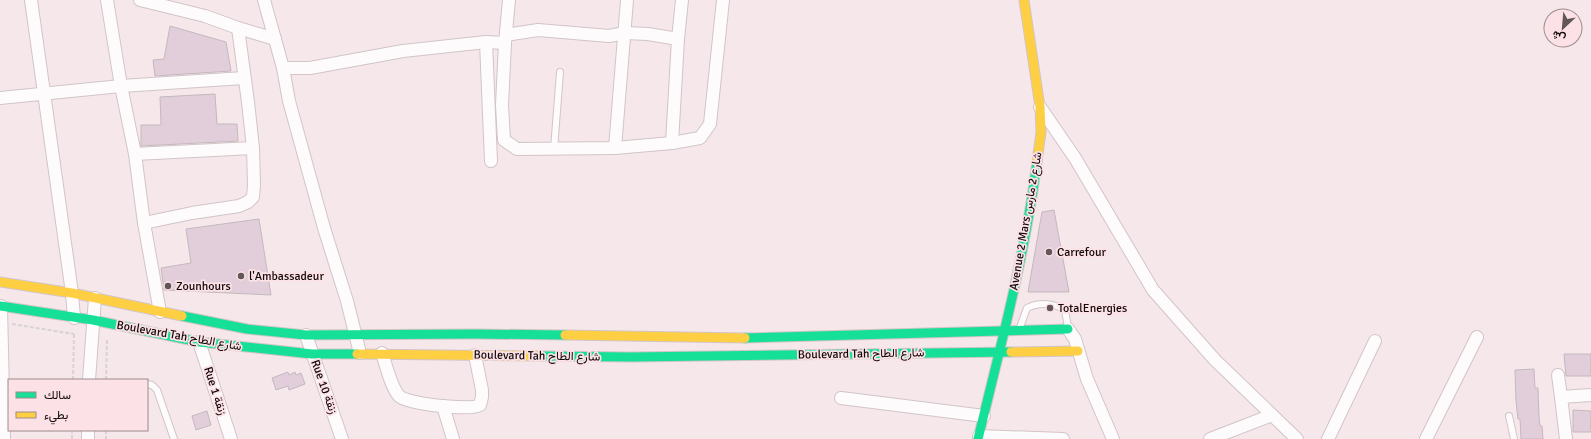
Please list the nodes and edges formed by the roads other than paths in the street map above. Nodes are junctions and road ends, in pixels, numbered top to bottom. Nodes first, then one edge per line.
1 (31, 0) edge
2 (107, 0) edge
3 (140, 0) edge
4 (264, 0) edge
5 (509, 0) edge
6 (627, 0) edge
7 (682, 0) edge
8 (723, 0) edge
9 (1024, 0) edge
10 (238, 28) junction
11 (625, 33) junction
12 (275, 39) junction
13 (505, 39) junction
14 (678, 39) junction
15 (486, 42) junction
16 (284, 68) junction
17 (560, 72) dead end
18 (244, 78) junction
19 (121, 86) junction
20 (44, 93) junction
21 (0, 98) edge
22 (1040, 107) junction
23 (672, 143) junction
24 (253, 148) junction
25 (615, 148) junction
26 (554, 149) junction
27 (135, 154) junction
28 (491, 160) dead end
29 (144, 223) junction
30 (0, 282) edge
31 (72, 293) junction
32 (95, 298) junction
33 (1, 306) edge
34 (160, 312) junction
35 (74, 318) junction
36 (93, 320) junction
37 (1068, 329) junction
38 (1018, 331) junction
39 (1004, 332) junction
40 (306, 335) junction
41 (355, 336) junction
42 (1477, 337) dead end
43 (1375, 341) dead end
44 (199, 342) junction
45 (1078, 351) junction
46 (999, 352) junction
47 (382, 353) junction
48 (312, 354) junction
49 (360, 354) junction
50 (475, 355) junction
51 (1558, 375) dead end
52 (89, 379) edge
53 (148, 384) edge
54 (1591, 396) edge
55 (1, 397) edge
56 (1562, 397) junction
57 (841, 398) dead end
58 (443, 406) junction
59 (1272, 415) junction
60 (984, 416) junction
61 (1509, 416) dead end
62 (979, 438) edge
63 (4, 439) edge
64 (174, 439) edge
65 (231, 439) edge
66 (342, 439) edge
67 (453, 439) edge
68 (1063, 439) edge
69 (1113, 439) edge
70 (1210, 439) edge
71 (1297, 439) edge
72 (1328, 439) edge
73 (1426, 439) edge
74 (1514, 439) edge
75 (1566, 439) edge

1 - 20 street
2 - 19 street
3 - 10 street
4 - 12 street
5 - 13 street
6 - 11 street
7 - 14 street
8 - 23 street
9 - 22 street, Avenue 2 Mars شارع 2 مارس
10 - 12 street
10 - 18 street
11 - 13 street
11 - 14 street
11 - 25 street
12 - 16 street
13 - 15 street
13 - 26 street
14 - 23 street
15 - 16 street
15 - 28 street
16 - 41 street
17 - 26 lane
18 - 19 street
18 - 24 street
19 - 20 street
19 - 27 street
20 - 21 street
20 - 31 street
22 - 39 street, Avenue 2 Mars شارع 2 مارس
22 - 59 street
23 - 25 street
24 - 27 street
24 - 29 street
25 - 26 street
27 - 29 street
29 - 34 street
30 - 31 street, Boulevard Tah شارع الطاح
31 - 32 street, Boulevard Tah شارع الطاح
31 - 35 street
32 - 34 street, Boulevard Tah شارع الطاح
32 - 36 street
33 - 35 street, Boulevard Tah شارع الطاح
33 - 55 street
34 - 40 street, Boulevard Tah شارع الطاح
35 - 36 street, Boulevard Tah شارع الطاح
36 - 44 street, Boulevard Tah شارع الطاح
36 - 52 street
37 - 38 street, Boulevard Tah شارع الطاح
37 - 38 lane
37 - 45 street
38 - 39 street, Boulevard Tah شارع الطاح
39 - 41 street, Boulevard Tah شارع الطاح
39 - 46 street, Avenue 2 Mars شارع 2 مارس
40 - 41 street, Boulevard Tah شارع الطاح
40 - 48 street, Rue 10 زنقة
41 - 49 street
42 - 73 street
43 - 72 street
44 - 48 street, Boulevard Tah شارع الطاح
44 - 65 street, Rue 1 زنقة
45 - 46 street, Boulevard Tah شارع الطاح
45 - 69 street
46 - 50 street, Boulevard Tah شارع الطاح
46 - 60 street, Avenue 2 Mars شارع 2 مارس
47 - 49 street, Boulevard Tah شارع الطاح
47 - 50 street, Boulevard Tah شارع الطاح
47 - 58 street
48 - 49 street, Boulevard Tah شارع الطاح
48 - 66 street, Rue 10 زنقة
50 - 58 street
51 - 56 street
53 - 64 lane
54 - 56 street
55 - 63 street
56 - 75 street
57 - 60 street
58 - 67 street
59 - 70 street
59 - 71 street
60 - 62 street, Avenue 2 Mars شارع 2 مارس
61 - 74 lane
62 - 68 street

